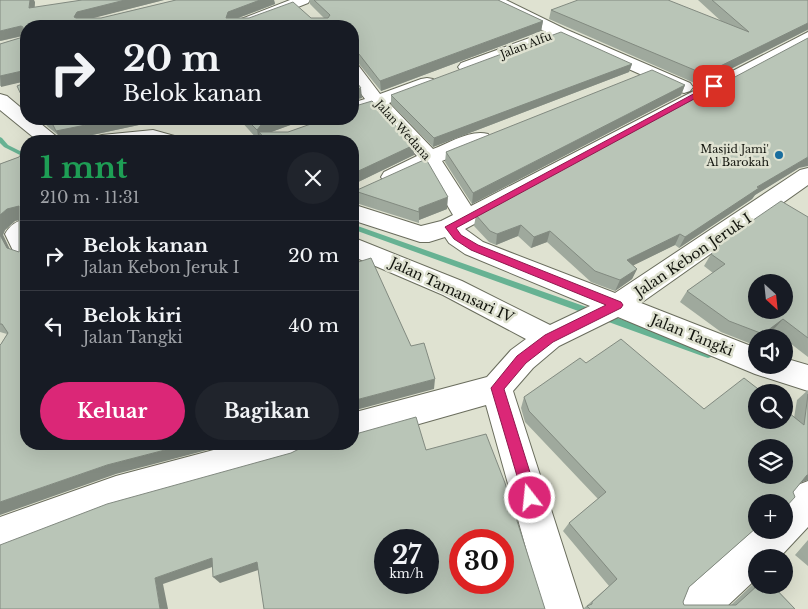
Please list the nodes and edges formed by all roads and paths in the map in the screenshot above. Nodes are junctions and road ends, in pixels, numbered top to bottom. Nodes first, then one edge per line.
1 (494, 0) edge
2 (303, 5) edge
3 (256, 20) edge
4 (559, 32) junction
5 (808, 37) edge
6 (651, 71) junction
7 (359, 78) edge
8 (623, 82) edge
9 (699, 94) junction
10 (0, 100) edge
11 (376, 101) junction
12 (359, 107) edge
13 (20, 116) edge
14 (30, 125) edge
15 (494, 133) edge
16 (43, 135) edge
17 (430, 158) junction
18 (808, 175) edge
19 (359, 197) edge
20 (458, 222) junction
21 (359, 249) edge
22 (613, 307) junction
23 (558, 334) junction
24 (748, 358) edge
25 (793, 373) edge
26 (808, 378) edge
27 (497, 388) junction
28 (359, 426) edge
29 (272, 450) edge
30 (808, 499) edge
31 (793, 517) edge
32 (0, 536) edge
33 (772, 539) edge
34 (563, 609) edge
35 (694, 609) edge

1 - 4 street
2 - 3 street
4 - 6 street
4 - 11 street, Jalan Alfu
5 - 9 street
6 - 8 street
6 - 9 street
7 - 11 street, Jalan Wedana
9 - 20 street
10 - 13 street
11 - 12 street, Jalan Alfu
11 - 17 street, Jalan Wedana
14 - 16 street
15 - 17 street
17 - 19 street
17 - 20 street, Jalan Wedana
18 - 22 street, Jalan Kebon Jeruk I
19 - 20 street
20 - 22 street, Jalan Tangki
21 - 23 street, Jalan Tamansari IV
22 - 23 street, Jalan Kebon Jeruk I
22 - 24 street, Jalan Tangki
23 - 27 street, Jalan Kebon Jeruk I
25 - 26 street
27 - 28 street
27 - 34 street
29 - 32 street
30 - 31 street
33 - 35 street

